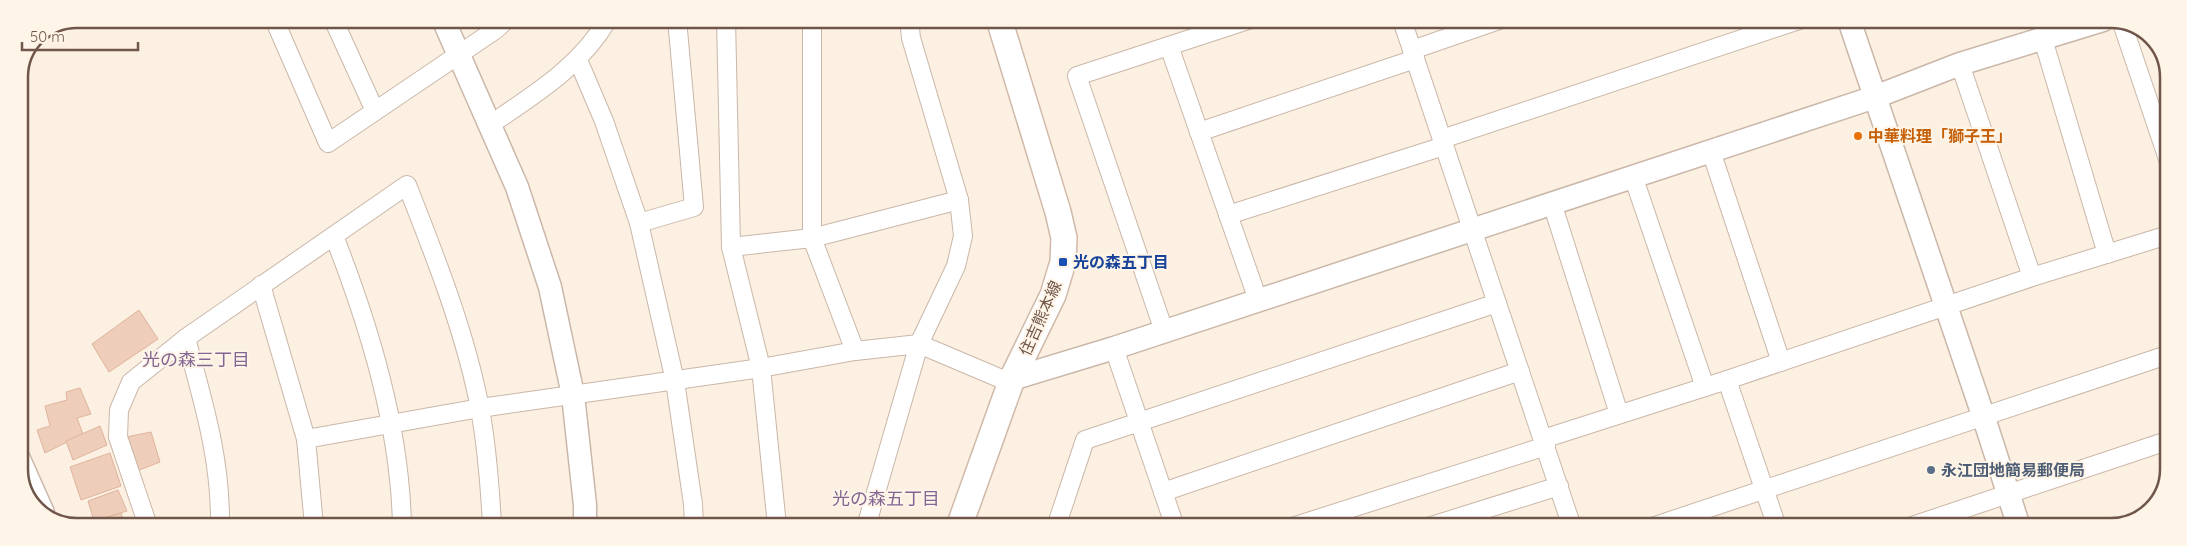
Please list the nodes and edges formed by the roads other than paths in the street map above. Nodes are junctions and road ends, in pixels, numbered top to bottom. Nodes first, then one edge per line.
1 (278, 28) edge
2 (337, 28) edge
3 (447, 28) edge
4 (497, 28) edge
5 (602, 28) edge
6 (676, 28) edge
7 (726, 28) edge
8 (812, 28) edge
9 (910, 28) edge
10 (1002, 28) edge
11 (1224, 28) edge
12 (1405, 28) edge
13 (1480, 28) edge
14 (1776, 28) edge
15 (1852, 28) edge
16 (2078, 28) edge
17 (2124, 29) edge
18 (2043, 39) junction
19 (1169, 46) junction
20 (458, 54) junction
21 (1414, 55) junction
22 (578, 60) junction
23 (1960, 64) junction
24 (1875, 97) junction
25 (375, 111) junction
26 (491, 124) junction
27 (2159, 130) edge
28 (1199, 132) junction
29 (1443, 142) junction
30 (1711, 151) junction
31 (1634, 176) junction
32 (959, 200) junction
33 (1552, 203) junction
34 (1228, 215) junction
35 (639, 223) junction
36 (1472, 229) junction
37 (334, 236) junction
38 (812, 238) junction
39 (2159, 242) edge
40 (731, 247) junction
41 (2107, 254) junction
42 (2032, 277) junction
43 (261, 286) junction
44 (1258, 300) junction
45 (1497, 303) junction
46 (1946, 306) junction
47 (1164, 331) junction
48 (186, 338) junction
49 (919, 344) junction
50 (1114, 348) junction
51 (855, 350) junction
52 (2160, 358) edge
53 (1782, 362) junction
54 (761, 368) junction
55 (1520, 371) junction
56 (1727, 380) junction
57 (675, 381) junction
58 (1012, 381) junction
59 (1705, 387) junction
60 (573, 395) junction
61 (480, 408) junction
62 (1619, 414) junction
63 (1984, 418) junction
64 (1140, 422) junction
65 (391, 424) junction
66 (306, 438) junction
67 (1544, 442) junction
68 (2160, 443) edge
69 (29, 482) edge
70 (1559, 486) junction
71 (1764, 489) junction
72 (1163, 492) junction
73 (2009, 494) junction
74 (35, 495) edge
75 (145, 518) edge
76 (220, 518) edge
77 (313, 518) edge
78 (402, 518) edge
79 (492, 518) edge
80 (585, 518) edge
81 (694, 518) edge
82 (776, 518) edge
83 (868, 518) edge
84 (963, 518) edge
85 (1059, 518) edge
86 (1172, 518) edge
87 (1319, 518) edge
88 (1457, 518) edge
89 (1569, 518) edge
90 (1679, 518) edge
91 (1774, 518) edge
92 (1936, 518) edge
93 (2016, 518) edge

1 - 25 street
2 - 25 street
3 - 20 street
4 - 20 street
5 - 22 street
6 - 35 street
7 - 40 street
8 - 38 street
9 - 32 street
10 - 58 main road, 住吉熊本線
11 - 19 street
12 - 21 street
13 - 21 street
14 - 29 street
15 - 24 street
16 - 18 street
17 - 27 street
18 - 23 street
18 - 41 street
19 - 28 street
19 - 47 street
20 - 25 street
20 - 26 street
21 - 28 street
21 - 29 street
22 - 26 street
22 - 35 street
23 - 24 street
23 - 42 street
24 - 30 street
24 - 46 street
26 - 60 street
28 - 34 street
29 - 34 street
29 - 36 street
30 - 31 street
30 - 53 street
31 - 33 street
31 - 59 street
32 - 38 street
32 - 49 street
33 - 36 street
33 - 62 street
34 - 44 street
35 - 57 street
36 - 44 street
36 - 45 street
37 - 43 street
37 - 61 street
37 - 65 street
38 - 40 street
38 - 51 street
39 - 41 street
40 - 54 street
41 - 42 street
42 - 46 street
43 - 48 street
43 - 66 street
44 - 47 street
45 - 55 street
45 - 64 street
46 - 53 street
46 - 63 street
47 - 50 street
48 - 75 street
48 - 76 street
49 - 51 street
49 - 58 street
49 - 83 street
50 - 58 street
50 - 64 street
51 - 54 street
52 - 63 street
53 - 56 street
54 - 57 street
54 - 82 street
55 - 67 street
55 - 72 street
56 - 59 street
56 - 71 street
57 - 60 street
57 - 81 street
58 - 84 main road, 住吉熊本線
59 - 62 street
60 - 61 street
60 - 80 street
61 - 65 street
61 - 79 street
62 - 67 street
63 - 71 street
63 - 73 street
64 - 72 street
64 - 85 street
65 - 66 street
65 - 78 street
66 - 77 street
67 - 70 street
67 - 87 street
68 - 73 street
69 - 74 street
70 - 88 street
70 - 89 street
71 - 90 street
71 - 91 street
72 - 86 street
73 - 92 street
73 - 93 street

